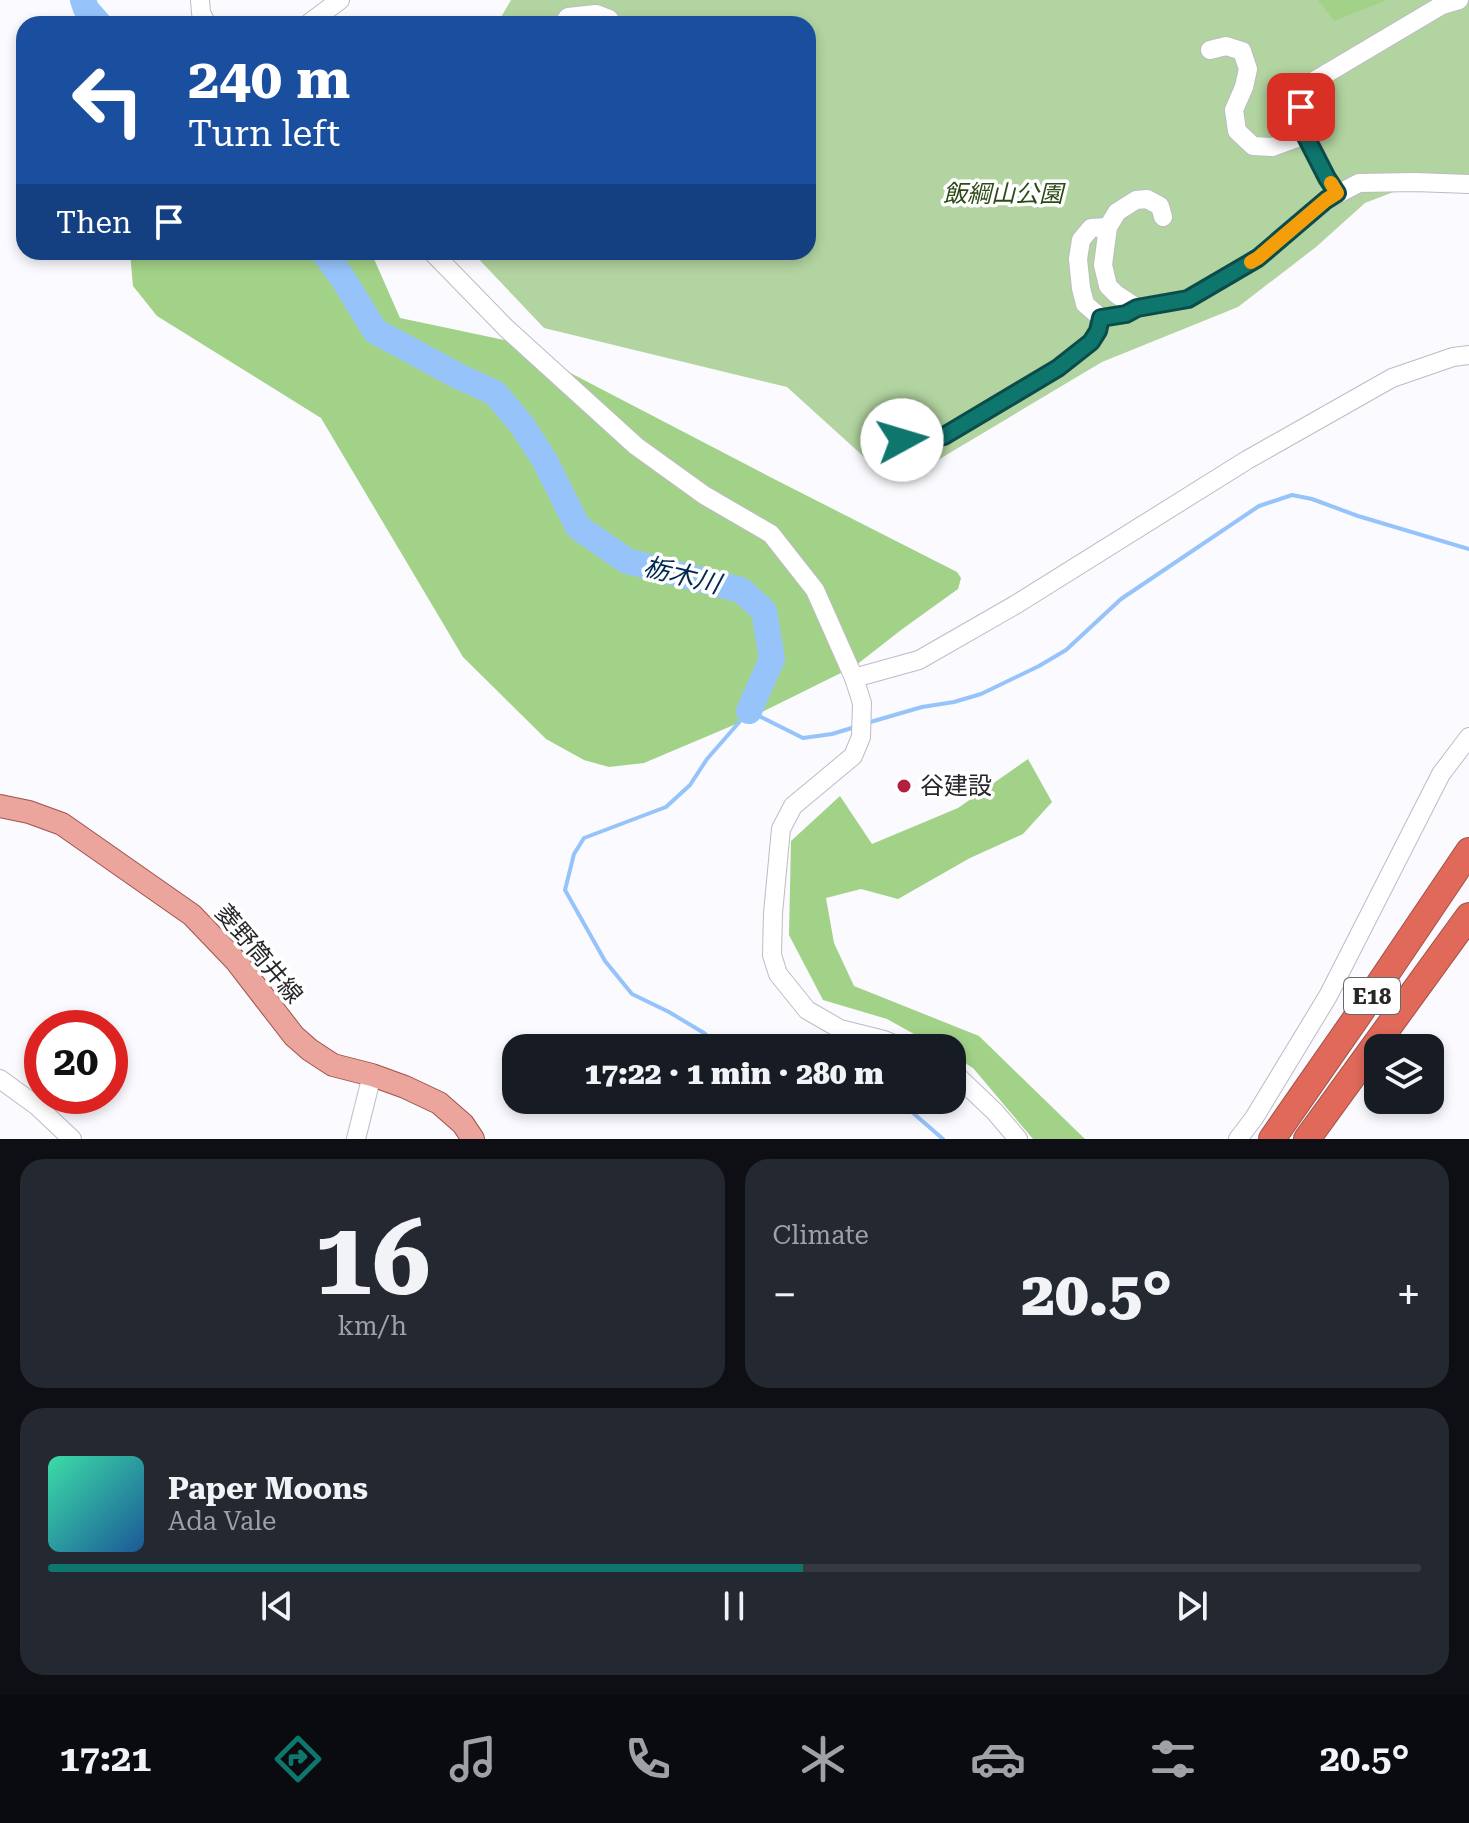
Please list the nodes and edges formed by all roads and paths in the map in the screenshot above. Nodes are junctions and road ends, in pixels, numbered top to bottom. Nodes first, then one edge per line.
1 (340, 0) edge
2 (1459, 0) edge
3 (319, 16) edge
4 (577, 16) edge
5 (601, 16) edge
6 (1210, 50) dead end
7 (1305, 135) junction
8 (1469, 184) edge
9 (1337, 193) junction
10 (1163, 217) dead end
11 (1108, 227) junction
12 (440, 260) edge
13 (1137, 308) junction
14 (1101, 318) junction
15 (1469, 355) edge
16 (902, 440) dead end
17 (854, 678) junction
18 (1469, 737) edge
19 (0, 806) edge
20 (1469, 851) edge
21 (1469, 916) edge
22 (860, 1034) edge
23 (372, 1075) junction
24 (0, 1079) edge
25 (966, 1084) edge
26 (72, 1139) edge
27 (356, 1139) edge
28 (473, 1139) edge
29 (1018, 1139) edge
30 (1238, 1139) edge
31 (1272, 1139) edge
32 (1307, 1139) edge

1 - 3 street
2 - 7 street
4 - 5 street
6 - 7 street
7 - 9 street
8 - 9 street
9 - 13 street
10 - 11 street
11 - 13 street
11 - 14 street
12 - 17 street
13 - 14 street
14 - 16 street
15 - 17 street
17 - 22 street
18 - 30 street
19 - 23 main road, 菱野筒井線
20 - 31 highway, E18
21 - 32 highway, E18
23 - 27 street
23 - 28 main road, 菱野筒井線
24 - 26 street
25 - 29 street

